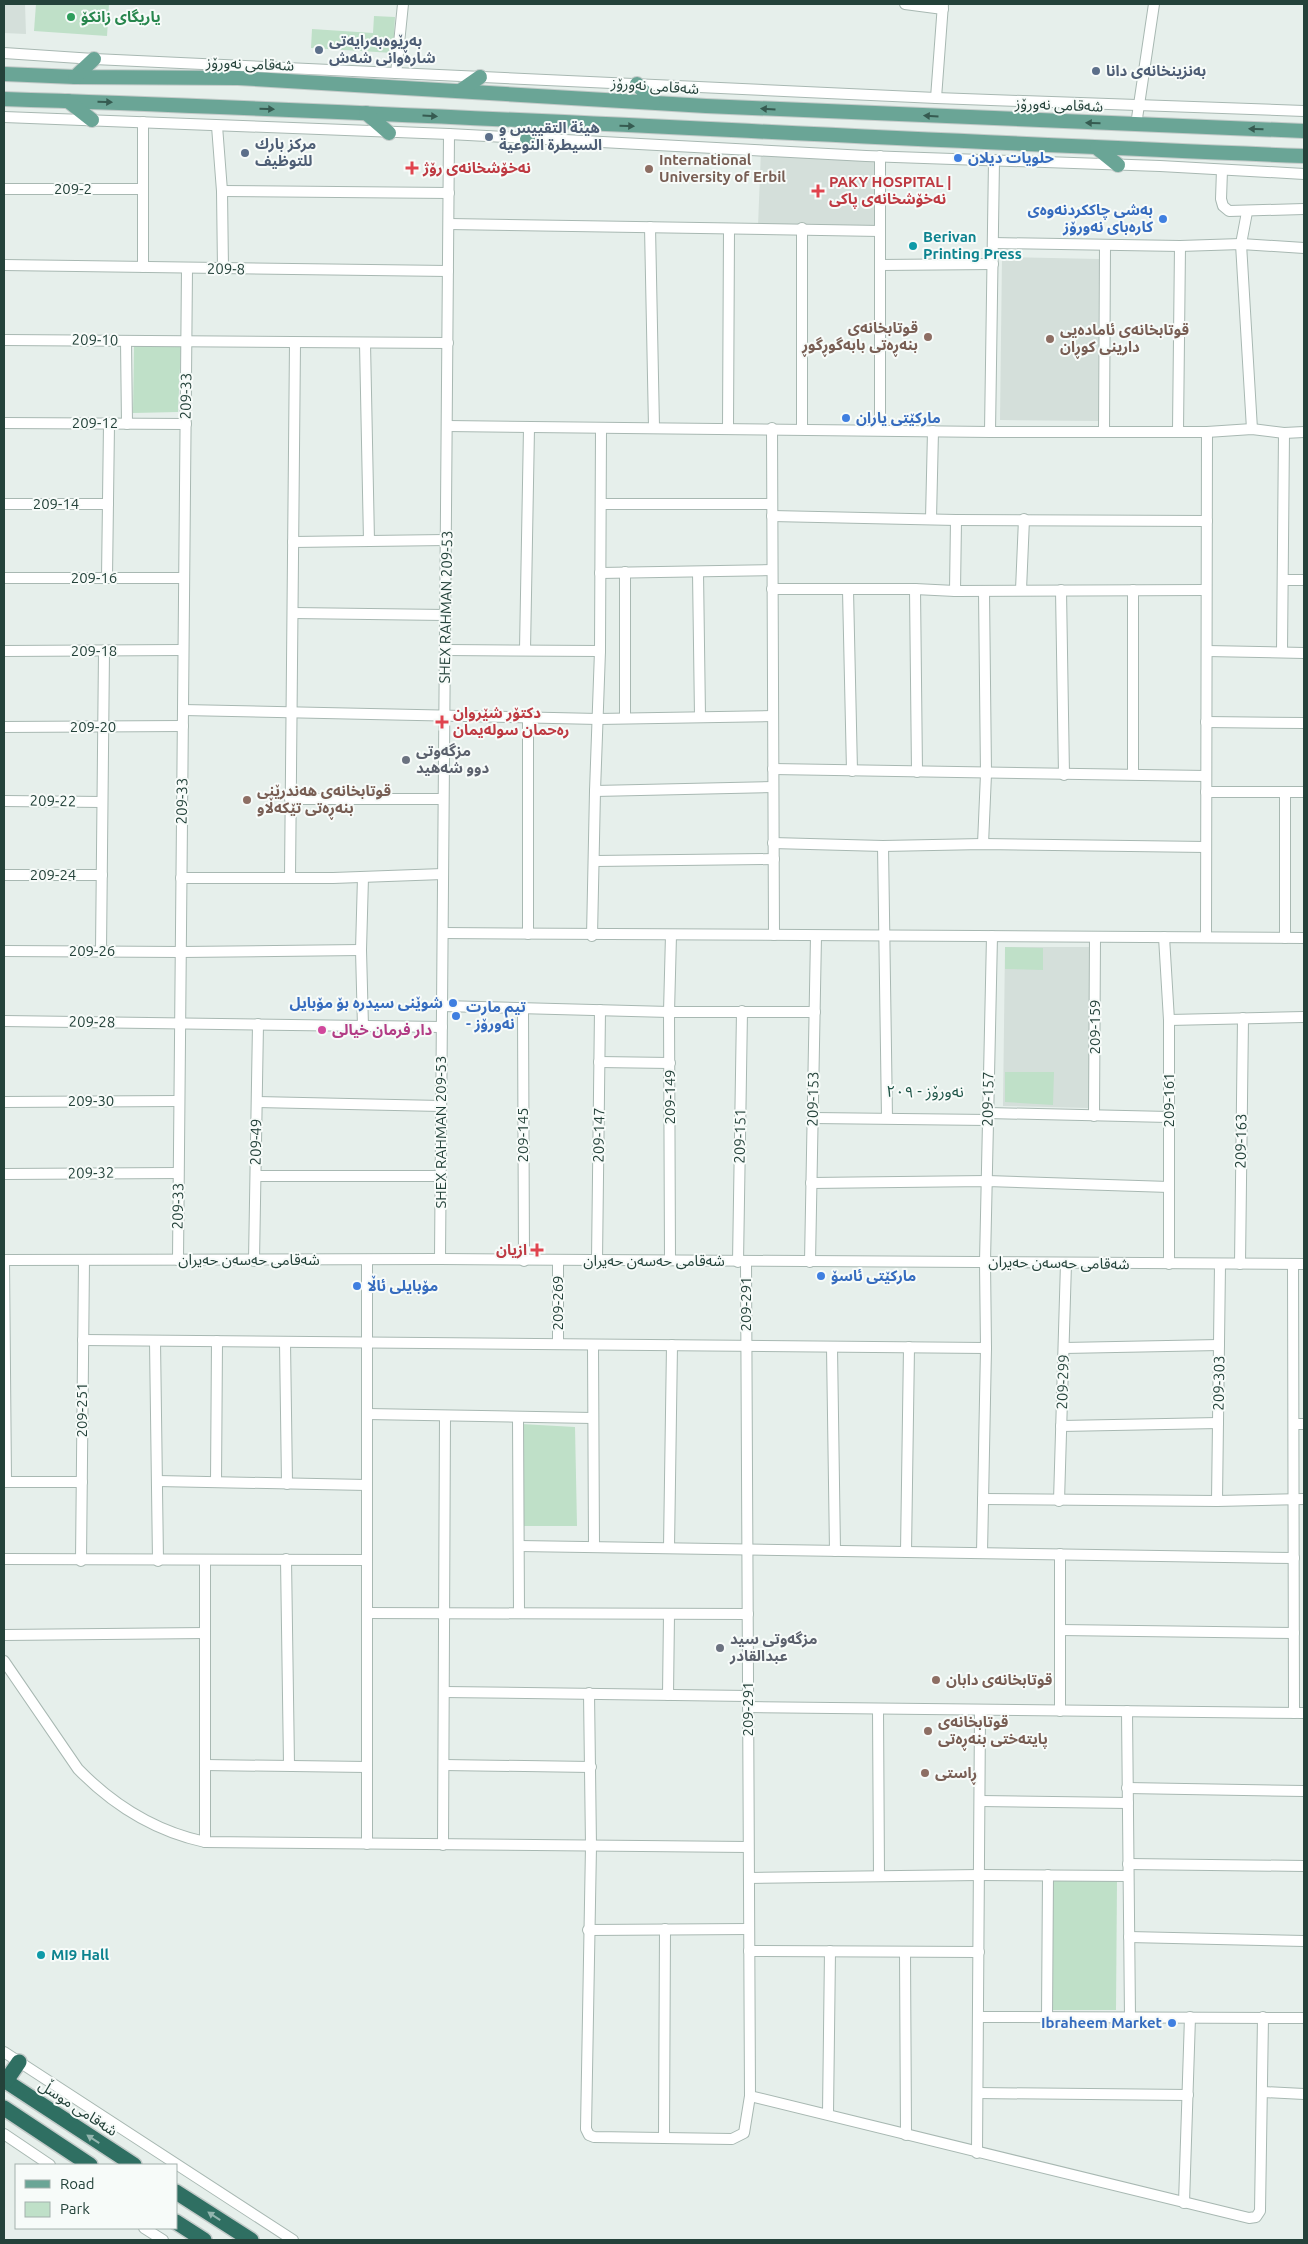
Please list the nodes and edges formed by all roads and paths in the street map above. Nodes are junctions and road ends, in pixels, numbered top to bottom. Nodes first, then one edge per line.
1 (403, 4) edge
2 (905, 4) edge
3 (1154, 4) edge
4 (943, 6) edge
5 (4, 53) edge
6 (94, 59) junction
7 (396, 72) junction
8 (4, 74) edge
9 (480, 76) junction
10 (75, 77) junction
11 (637, 84) junction
12 (460, 91) junction
13 (936, 98) junction
14 (4, 99) edge
15 (68, 101) junction
16 (653, 102) junction
17 (1139, 105) junction
18 (706, 106) junction
19 (724, 107) junction
20 (1304, 111) edge
21 (366, 113) junction
22 (4, 117) edge
23 (92, 120) junction
24 (143, 122) junction
25 (545, 122) junction
26 (1136, 124) junction
27 (217, 126) junction
28 (702, 129) junction
29 (724, 130) junction
30 (1304, 131) edge
31 (389, 133) junction
32 (450, 134) junction
33 (868, 136) junction
34 (528, 139) junction
35 (1097, 148) junction
36 (866, 156) junction
37 (880, 156) junction
38 (1304, 156) edge
39 (994, 160) junction
40 (1118, 165) junction
41 (1222, 170) junction
42 (1304, 174) edge
43 (143, 189) junction
44 (4, 190) edge
45 (222, 191) junction
46 (449, 193) junction
47 (1304, 209) edge
48 (1247, 212) junction
49 (449, 224) junction
50 (650, 227) junction
51 (802, 228) junction
52 (728, 229) junction
53 (880, 231) junction
54 (993, 244) junction
55 (1241, 244) junction
56 (1105, 245) junction
57 (1180, 246) junction
58 (1304, 248) edge
59 (880, 264) junction
60 (993, 264) junction
61 (4, 265) edge
62 (142, 268) junction
63 (187, 268) junction
64 (222, 269) junction
65 (448, 271) junction
66 (4, 340) edge
67 (126, 341) junction
68 (186, 342) junction
69 (295, 343) junction
70 (365, 343) junction
71 (448, 343) junction
72 (4, 422) edge
73 (109, 424) junction
74 (127, 424) junction
75 (186, 424) junction
76 (447, 426) junction
77 (654, 427) junction
78 (529, 428) junction
79 (601, 428) junction
80 (772, 428) junction
81 (802, 428) junction
82 (728, 429) junction
83 (1252, 429) junction
84 (880, 430) junction
85 (933, 431) junction
86 (1178, 431) junction
87 (990, 432) junction
88 (1104, 432) junction
89 (1207, 432) junction
90 (1304, 432) edge
91 (1284, 433) junction
92 (4, 504) edge
93 (108, 504) junction
94 (601, 504) junction
95 (772, 504) junction
96 (772, 516) junction
97 (931, 519) junction
98 (1024, 519) junction
99 (956, 520) junction
100 (1207, 521) junction
101 (446, 540) junction
102 (369, 541) junction
103 (293, 542) junction
104 (772, 570) junction
105 (626, 572) junction
106 (698, 572) junction
107 (600, 573) junction
108 (4, 578) edge
109 (107, 578) junction
110 (184, 578) junction
111 (1284, 580) junction
112 (1304, 580) edge
113 (772, 589) junction
114 (915, 589) junction
115 (848, 590) junction
116 (1021, 590) junction
117 (1061, 590) junction
118 (1133, 590) junction
119 (1206, 590) junction
120 (955, 591) junction
121 (984, 591) junction
122 (293, 613) junction
123 (445, 615) junction
124 (104, 650) junction
125 (184, 650) junction
126 (445, 650) junction
127 (525, 650) junction
128 (600, 650) junction
129 (4, 651) edge
130 (1206, 651) junction
131 (1282, 652) junction
132 (1304, 653) edge
133 (183, 710) junction
134 (292, 713) junction
135 (444, 716) junction
136 (773, 716) junction
137 (626, 717) junction
138 (700, 717) junction
139 (528, 718) junction
140 (598, 719) junction
141 (1206, 722) junction
142 (1304, 723) edge
143 (183, 726) junction
144 (4, 727) edge
145 (103, 727) junction
146 (773, 769) junction
147 (852, 771) junction
148 (917, 772) junction
149 (1133, 773) junction
150 (986, 774) junction
151 (1064, 775) junction
152 (1206, 776) junction
153 (773, 787) junction
154 (595, 791) junction
155 (1206, 792) junction
156 (1285, 792) junction
157 (1304, 792) edge
158 (290, 799) junction
159 (443, 799) junction
160 (4, 801) edge
161 (102, 802) junction
162 (773, 843) junction
163 (982, 844) junction
164 (883, 846) junction
165 (1206, 847) junction
166 (774, 860) junction
167 (595, 861) junction
168 (443, 874) junction
169 (4, 875) edge
170 (102, 875) junction
171 (363, 877) junction
172 (181, 878) junction
173 (290, 878) junction
174 (443, 934) junction
175 (528, 934) junction
176 (671, 935) junction
177 (774, 935) junction
178 (592, 936) junction
179 (816, 936) junction
180 (992, 936) junction
181 (883, 937) junction
182 (1095, 937) junction
183 (1164, 937) junction
184 (1206, 937) junction
185 (1285, 938) junction
186 (1304, 938) edge
187 (361, 950) junction
188 (4, 951) edge
189 (101, 951) junction
190 (181, 952) junction
191 (442, 1006) junction
192 (523, 1009) junction
193 (600, 1010) junction
194 (742, 1011) junction
195 (669, 1012) junction
196 (815, 1012) junction
197 (1304, 1017) edge
198 (1242, 1018) junction
199 (1168, 1020) junction
200 (4, 1021) edge
201 (180, 1023) junction
202 (258, 1024) junction
203 (362, 1027) junction
204 (442, 1027) junction
205 (599, 1062) junction
206 (670, 1063) junction
207 (179, 1101) junction
208 (4, 1102) edge
209 (257, 1102) junction
210 (441, 1106) junction
211 (1094, 1116) junction
212 (988, 1117) junction
213 (1169, 1117) junction
214 (813, 1118) junction
215 (886, 1118) junction
216 (178, 1173) junction
217 (4, 1174) edge
218 (256, 1176) junction
219 (441, 1176) junction
220 (987, 1181) junction
221 (811, 1183) junction
222 (1169, 1187) junction
223 (440, 1259) junction
224 (4, 1260) edge
225 (84, 1260) junction
226 (178, 1260) junction
227 (254, 1260) junction
228 (670, 1260) junction
229 (367, 1261) junction
230 (524, 1261) junction
231 (558, 1261) junction
232 (597, 1261) junction
233 (742, 1262) junction
234 (810, 1262) junction
235 (985, 1262) junction
236 (1066, 1263) junction
237 (1168, 1264) junction
238 (1220, 1264) junction
239 (1240, 1264) junction
240 (1293, 1264) junction
241 (1304, 1264) edge
242 (83, 1340) junction
243 (155, 1341) junction
244 (217, 1341) junction
245 (285, 1342) junction
246 (367, 1343) junction
247 (558, 1344) junction
248 (593, 1345) junction
249 (672, 1345) junction
250 (1219, 1345) junction
251 (746, 1346) junction
252 (832, 1347) junction
253 (909, 1348) junction
254 (986, 1348) junction
255 (1064, 1348) junction
256 (1293, 1348) junction
257 (1304, 1348) edge
258 (367, 1414) junction
259 (445, 1416) junction
260 (518, 1418) junction
261 (593, 1418) junction
262 (1218, 1423) junction
263 (1299, 1424) edge
264 (1061, 1426) junction
265 (157, 1481) junction
266 (5, 1482) edge
267 (82, 1482) junction
268 (216, 1482) junction
269 (287, 1484) junction
270 (367, 1485) junction
271 (1299, 1498) edge
272 (984, 1499) junction
273 (1059, 1501) junction
274 (1217, 1502) junction
275 (518, 1546) junction
276 (594, 1547) junction
277 (669, 1548) junction
278 (747, 1550) junction
279 (835, 1551) junction
280 (906, 1552) junction
281 (982, 1553) junction
282 (1060, 1554) junction
283 (1294, 1558) junction
284 (4, 1559) edge
285 (286, 1559) junction
286 (205, 1560) junction
287 (367, 1560) junction
288 (81, 1561) junction
289 (158, 1561) junction
290 (444, 1613) junction
291 (519, 1613) junction
292 (367, 1614) junction
293 (669, 1614) junction
294 (748, 1614) junction
295 (1060, 1630) junction
296 (205, 1633) junction
297 (1294, 1633) junction
298 (4, 1635) edge
299 (4, 1661) edge
300 (444, 1692) junction
301 (589, 1693) junction
302 (668, 1695) junction
303 (748, 1696) junction
304 (748, 1707) junction
305 (878, 1709) junction
306 (980, 1711) junction
307 (1060, 1711) junction
308 (1127, 1711) junction
309 (1299, 1713) edge
310 (205, 1765) junction
311 (289, 1765) junction
312 (444, 1765) junction
313 (367, 1767) junction
314 (591, 1767) junction
315 (1128, 1788) junction
316 (1304, 1792) edge
317 (980, 1800) junction
318 (1128, 1803) junction
319 (205, 1842) junction
320 (367, 1844) junction
321 (443, 1844) junction
322 (591, 1846) junction
323 (748, 1847) junction
324 (1128, 1864) junction
325 (1304, 1866) edge
326 (979, 1875) junction
327 (1048, 1875) junction
328 (879, 1876) junction
329 (1128, 1876) junction
330 (749, 1878) junction
331 (665, 1929) junction
332 (749, 1929) junction
333 (588, 1930) junction
334 (1129, 1937) junction
335 (1304, 1941) edge
336 (749, 1951) junction
337 (830, 1951) junction
338 (905, 1952) junction
339 (979, 1952) junction
340 (978, 2017) junction
341 (1190, 2017) junction
342 (1047, 2018) junction
343 (1130, 2018) junction
344 (1263, 2018) junction
345 (1304, 2018) edge
346 (4, 2052) edge
347 (19, 2062) junction
348 (5, 2080) edge
349 (1263, 2092) junction
350 (978, 2093) junction
351 (1304, 2094) edge
352 (1188, 2095) junction
353 (750, 2096) junction
354 (4, 2108) edge
355 (828, 2114) junction
356 (4, 2134) edge
357 (906, 2135) junction
358 (664, 2138) junction
359 (977, 2153) junction
360 (49, 2164) edge
361 (88, 2164) edge
362 (132, 2164) edge
363 (176, 2164) edge
364 (178, 2165) edge
365 (178, 2193) edge
366 (192, 2203) junction
367 (1184, 2203) junction
368 (178, 2223) edge
369 (146, 2229) edge
370 (163, 2240) edge
371 (204, 2240) edge
372 (251, 2240) edge
373 (293, 2240) edge

1 - 7 street
2 - 4 street
3 - 17 street
4 - 13 street
5 - 6 street
6 - 7 street
6 - 10 main road
7 - 9 street
8 - 10 main road, شەقامی نەورۆز
9 - 11 street
9 - 12 main road
10 - 12 main road, شەقامی نەورۆز
11 - 13 street
11 - 16 main road
12 - 16 main road, شەقامی نەورۆز
13 - 17 street
14 - 15 main road
15 -> 21 main road
15 - 23 main road
16 - 18 main road, شەقامی نەورۆز
17 - 20 street
17 - 26 street
18 - 19 main road, شەقامی نەورۆز
18 - 28 main road
26 -> 19 main road, شەقامی نەورۆز
19 - 29 main road
21 -> 25 main road
21 - 31 main road
22 - 23 street
23 - 24 street
24 - 27 street
24 - 43 street
25 -> 28 main road
25 - 34 main road
30 -> 26 main road, شەقامی نەورۆز
27 - 31 street
27 - 45 street
28 - 29 main road
29 - 33 main road
31 - 32 street
32 - 34 street
32 - 46 street, SHEX RAHMAN 209-53
33 - 35 main road
33 - 36 street
34 - 36 street
35 - 38 main road
35 - 40 main road
36 - 37 street
37 - 39 street
37 - 53 street
39 - 40 street
39 - 54 street
40 - 41 street
41 - 42 street
41 - 48 street
43 - 44 street, 209-2
43 - 62 street
45 - 46 street
45 - 64 street
46 - 49 street, SHEX RAHMAN 209-53
47 - 48 street
48 - 55 street
49 - 50 street
49 - 65 street, SHEX RAHMAN 209-53
50 - 52 street
50 - 77 street
51 - 52 street
51 - 53 street
51 - 81 street
52 - 82 street
53 - 59 street
54 - 56 street
54 - 60 street
55 - 57 street
55 - 58 street
55 - 83 street
56 - 57 street
56 - 88 street
57 - 86 street
59 - 60 street
59 - 84 street
60 - 87 street
61 - 62 street, 209-8
62 - 63 street, 209-8
63 - 64 street, 209-8
63 - 68 street, 209-33
64 - 65 street, 209-8
65 - 71 street, SHEX RAHMAN 209-53
66 - 67 street, 209-10
67 - 68 street, 209-10
67 - 74 street
68 - 69 street, 209-10
68 - 75 street, 209-33
69 - 70 street, 209-10
69 - 103 street
70 - 71 street, 209-10
70 - 102 street
71 - 76 street, SHEX RAHMAN 209-53
72 - 73 street, 209-12
73 - 74 street, 209-12
73 - 93 street
74 - 75 street, 209-12
75 - 110 street, 209-33
76 - 78 street
76 - 101 street, SHEX RAHMAN 209-53
77 - 79 street
77 - 82 street
78 - 79 street
78 - 127 street
79 - 94 street
80 - 81 street
80 - 82 street
80 - 95 street
81 - 84 street
83 - 89 street
83 - 91 street
84 - 85 street
85 - 87 street
85 - 97 street
86 - 88 street
86 - 89 street
87 - 88 street
89 - 100 street
90 - 91 street
91 - 111 street
92 - 93 street, 209-14
93 - 109 street
94 - 95 street
94 - 107 street
95 - 96 street
96 - 97 street
96 - 104 street
97 - 99 street
98 - 99 street
98 - 100 street
98 - 116 street
99 - 120 street
100 - 119 street
101 - 102 street
101 - 123 street, SHEX RAHMAN 209-53
102 - 103 street
103 - 122 street
104 - 106 street
104 - 113 street
105 - 106 street
105 - 107 street
105 - 137 street
106 - 138 street
107 - 128 street
108 - 109 street, 209-16
109 - 110 street, 209-16
110 - 125 street, 209-33
111 - 112 street
111 - 131 street
113 - 115 street
113 - 136 street
114 - 115 street
114 - 120 street
114 - 148 street
115 - 147 street
116 - 117 street
116 - 121 street
117 - 118 street
117 - 151 street
118 - 119 street
118 - 149 street
119 - 130 street
120 - 121 street
121 - 150 street
122 - 123 street
122 - 134 street
123 - 126 street, SHEX RAHMAN 209-53
124 - 125 street, 209-18
124 - 129 street, 209-18
124 - 145 street
125 - 133 street, 209-33
126 - 127 street
126 - 135 street, SHEX RAHMAN 209-53
127 - 128 street
128 - 140 street
130 - 131 street
130 - 141 street
131 - 132 street
133 - 134 street
133 - 143 street, 209-33
134 - 135 street
134 - 158 street
135 - 139 street
135 - 159 street, SHEX RAHMAN 209-53
136 - 138 street
136 - 146 street
137 - 138 street
137 - 140 street
139 - 140 street
139 - 175 street
140 - 154 street
141 - 142 street
141 - 152 street
143 - 145 street, 209-20
143 - 172 street, 209-33
144 - 145 street, 209-20
145 - 161 street
146 - 147 street
146 - 153 street
147 - 148 street
148 - 150 street
149 - 151 street
149 - 152 street
150 - 151 street
150 - 163 street
152 - 155 street
153 - 154 street
153 - 162 street
154 - 167 street
155 - 156 street
155 - 165 street
156 - 157 street
156 - 185 street
158 - 159 street
158 - 173 street
159 - 168 street, SHEX RAHMAN 209-53
160 - 161 street, 209-22
161 - 170 street
162 - 164 street
162 - 166 street
163 - 164 street
163 - 165 street
164 - 181 street
165 - 184 street
166 - 167 street
166 - 177 street
167 - 178 street
168 - 171 street
168 - 174 street, SHEX RAHMAN 209-53
169 - 170 street, 209-24
170 - 189 street
171 - 173 street
171 - 187 street
172 - 173 street
172 - 190 street, 209-33
174 - 175 street
174 - 191 street, SHEX RAHMAN 209-53
175 - 178 street
176 - 177 street
176 - 178 street
176 - 195 street, 209-149
177 - 179 street
179 - 181 street
179 - 196 street, 209-153
180 - 181 street
180 - 182 street
180 - 212 street, 209-157
181 - 215 street
182 - 183 street
182 - 211 street, 209-159
183 - 184 street
183 - 199 street, 209-161
184 - 185 street
185 - 186 street
187 - 190 street, 209-26
187 - 203 street
188 - 189 street, 209-26
189 - 190 street, 209-26
190 - 201 street, 209-33
191 - 192 street
191 - 204 street, SHEX RAHMAN 209-53
192 - 193 street
192 - 230 street, 209-145
193 - 195 street
193 - 205 street, 209-147
194 - 195 street
194 - 196 street
194 - 233 street, 209-151
195 - 206 street, 209-149
196 - 214 street, 209-153
197 - 198 street
198 - 199 street
198 - 239 street, 209-163
199 - 213 street, 209-161
200 - 201 street, 209-28
201 - 202 street, 209-28
201 - 207 street, 209-33
202 - 203 street, 209-28
202 - 209 street, 209-49
203 - 204 street, 209-28
204 - 210 street, SHEX RAHMAN 209-53
205 - 206 street
205 - 232 street, 209-147
206 - 228 street, 209-149
207 - 208 street, 209-30
207 - 216 street, 209-33
209 - 210 street
209 - 218 street, 209-49
210 - 219 street, SHEX RAHMAN 209-53
211 - 212 street
211 - 213 street
212 - 215 street
212 - 220 street, 209-157
213 - 222 street, 209-161
214 - 215 street
214 - 221 street, 209-153
216 - 217 street, 209-32
216 - 226 street, 209-33
218 - 219 street
218 - 227 street, 209-49
219 - 223 street, SHEX RAHMAN 209-53
220 - 221 street
220 - 222 street
220 - 235 street, 209-157
221 - 234 street, 209-153
222 - 237 street, 209-161
223 - 229 street, شەقامی حەسەن حەیران
223 - 230 street, شەقامی حەسەن حەیران
224 - 225 street, شەقامی حەسەن حەیران
224 - 266 street
225 - 226 street, شەقامی حەسەن حەیران
225 - 242 street, 209-251
226 - 227 street, شەقامی حەسەن حەیران
227 - 229 street, شەقامی حەسەن حەیران
228 - 232 street, شەقامی حەسەن حەیران
228 - 233 street, شەقامی حەسەن حەیران
229 - 246 street
230 - 231 street, شەقامی حەسەن حەیران
231 - 232 street, شەقامی حەسەن حەیران
231 - 247 street, 209-269
233 - 234 street, شەقامی حەسەن حەیران
233 - 251 street, 209-291
234 - 235 street, شەقامی حەسەن حەیران
235 - 236 street, شەقامی حەسەن حەیران
235 - 254 street, 209-157
236 - 237 street, شەقامی حەسەن حەیران
236 - 255 street, 209-299
237 - 238 street, شەقامی حەسەن حەیران
238 - 239 street, شەقامی حەسەن حەیران
238 - 250 street, 209-303
239 - 240 street, شەقامی حەسەن حەیران
240 - 241 street, شەقامی حەسەن حەیران
240 - 256 street
242 - 243 street
242 - 267 street, 209-251
243 - 244 street
243 - 265 street
244 - 245 street
244 - 268 street
245 - 246 street
245 - 269 street
246 - 247 street
246 - 258 street
247 - 248 street
248 - 249 street
248 - 261 street
249 - 251 street
249 - 277 street
250 - 255 street
250 - 262 street, 209-303
251 - 252 street
251 - 278 street, 209-291
252 - 253 street
252 - 279 street
253 - 254 street
253 - 280 street
254 - 272 street, 209-157
255 - 264 street, 209-299
256 - 257 street
256 - 263 street
258 - 259 street
258 - 270 street
259 - 260 street
259 - 290 street
260 - 261 street
260 - 275 street
261 - 276 street
262 - 264 street
262 - 274 street, 209-303
263 - 271 street
264 - 273 street, 209-299
265 - 268 street
265 - 289 street
266 - 267 street
267 - 288 street, 209-251
268 - 269 street
269 - 270 street
270 - 287 street
271 - 274 street
271 - 283 street
272 - 273 street
272 - 281 street, 209-157
273 - 274 street
275 - 276 street
275 - 291 street
276 - 277 street
277 - 278 street
278 - 279 street
278 - 294 street, 209-291
279 - 280 street
280 - 281 street
281 - 282 street
282 - 283 street
282 - 295 street
283 - 297 street
284 - 288 street
285 - 286 street
285 - 287 street
285 - 311 street
286 - 289 street
286 - 296 street
287 - 292 street
288 - 289 street
290 - 291 street
290 - 292 street
290 - 300 street
291 - 293 street
292 - 313 street
293 - 294 street
293 - 302 street
294 - 303 street, 209-291
295 - 297 street
295 - 307 street
296 - 298 street
296 - 310 street
297 - 309 street
299 - 319 street
300 - 301 street
300 - 312 street
301 - 302 street
301 - 314 street
302 - 303 street
303 - 304 street, 209-291
304 - 305 street
304 - 323 street, 209-291
305 - 306 street
305 - 328 street
306 - 307 street
306 - 317 street
307 - 308 street
308 - 309 street
308 - 315 street
310 - 311 street
310 - 319 street
311 - 313 street
312 - 314 street
312 - 321 street
313 - 320 street
314 - 322 street
315 - 316 street
315 - 318 street
317 - 318 street
317 - 326 street
318 - 324 street
319 - 320 street
320 - 321 street
321 - 322 street
322 - 323 street
322 - 333 street
323 - 330 street, 209-291
324 - 325 street
324 - 329 street
326 - 327 street
326 - 328 street
326 - 339 street
327 - 329 street
327 - 342 street
328 - 330 street
329 - 334 street
330 - 332 street, 209-291
331 - 332 street
331 - 333 street
331 - 358 street
332 - 336 street, 209-291
333 - 358 street
334 - 335 street
334 - 343 street
336 - 337 street
336 - 353 street, 209-291
337 - 338 street
337 - 355 street
338 - 339 street
338 - 357 street
339 - 340 street
340 - 342 street
340 - 350 street
341 - 343 street
341 - 344 street
341 - 352 street
342 - 343 street
344 - 345 street
344 - 349 street
346 - 347 street
347 - 348 highway
347 - 363 street
362 -> 348 highway, شەقامی موسڵ
349 - 351 street
349 - 367 street
350 - 352 street
350 - 359 street
352 - 367 street
353 - 355 street
353 - 358 street, 209-291
354 - 361 highway
355 - 357 street
356 - 360 street
357 - 359 street
359 - 367 street
364 - 373 street
365 - 366 highway
366 - 368 highway
372 -> 366 highway
368 - 371 highway
369 - 370 street

